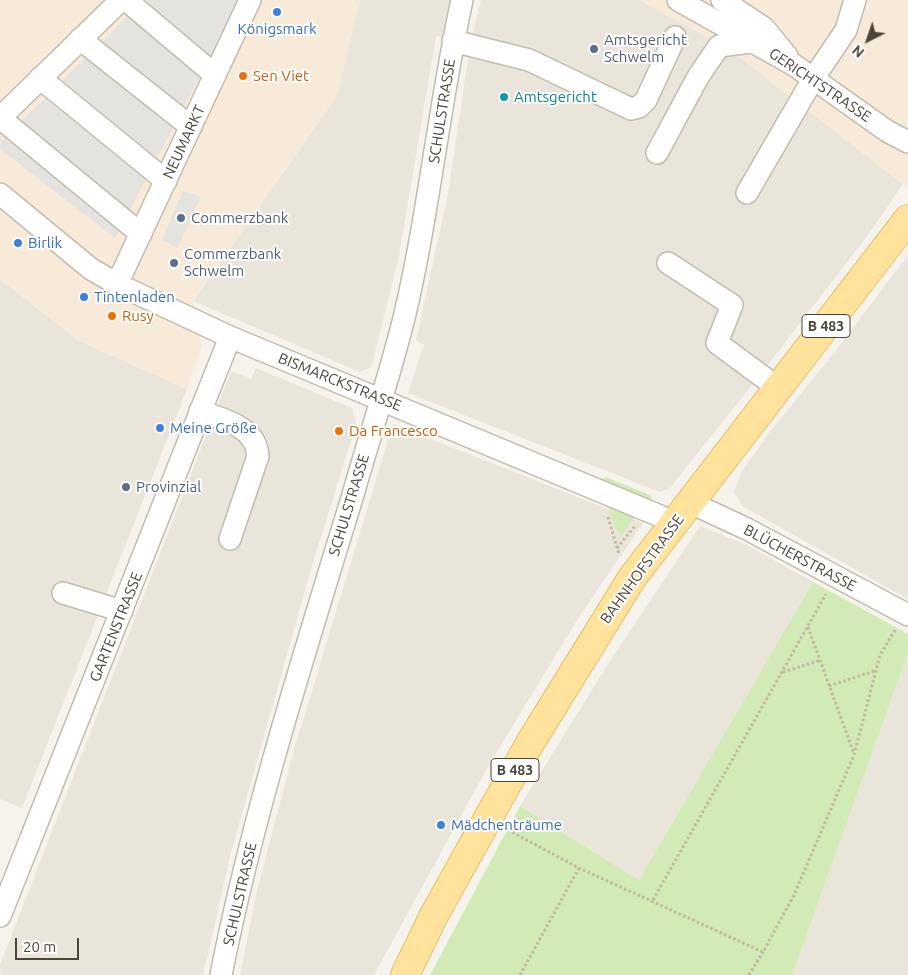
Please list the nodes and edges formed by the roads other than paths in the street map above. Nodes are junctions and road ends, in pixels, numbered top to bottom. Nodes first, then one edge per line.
1 (121, 0) edge
2 (126, 0) edge
3 (250, 0) edge
4 (462, 0) edge
5 (678, 0) edge
6 (722, 0) edge
7 (855, 0) edge
8 (675, 37) dead end
9 (80, 39) junction
10 (453, 41) junction
11 (751, 42) junction
12 (794, 65) junction
13 (215, 76) junction
14 (40, 78) junction
15 (813, 79) junction
16 (0, 118) edge
17 (191, 127) junction
18 (908, 142) edge
19 (657, 153) dead end
20 (166, 180) junction
21 (747, 193) dead end
22 (0, 194) edge
23 (908, 219) edge
24 (141, 234) junction
25 (668, 263) dead end
26 (117, 284) junction
27 (230, 337) junction
28 (778, 388) junction
29 (381, 399) junction
30 (200, 411) junction
31 (691, 503) junction
32 (674, 524) junction
33 (230, 539) dead end
34 (63, 593) dead end
35 (122, 611) junction
36 (906, 614) edge
37 (0, 916) edge
38 (222, 975) edge
39 (405, 975) edge

1 - 9 street
2 - 13 street
3 - 13 street, NEUMARKT
4 - 10 street, SCHULSTRASSE
5 - 11 street, GERICHTSTRASSE
6 - 12 street
7 - 15 street
8 - 10 street
9 - 14 street
9 - 17 street
10 - 29 street, SCHULSTRASSE
11 - 12 street, GERICHTSTRASSE
11 - 19 street
12 - 15 street, GERICHTSTRASSE
13 - 17 street, NEUMARKT
14 - 16 street
14 - 20 street
15 - 18 street, GERICHTSTRASSE
15 - 21 street
16 - 24 street
17 - 20 street, NEUMARKT
20 - 24 street, NEUMARKT
22 - 26 street, BISMARCKSTRASSE
23 - 28 main road, BAHNHOFSTRASSE / B 483
24 - 26 street, NEUMARKT
25 - 28 street
26 - 27 street, BISMARCKSTRASSE
27 - 29 street, BISMARCKSTRASSE
27 - 30 street, GARTENSTRASSE
28 - 31 main road, BAHNHOFSTRASSE / B 483
29 - 32 street, BISMARCKSTRASSE
29 - 38 street, SCHULSTRASSE
30 - 33 street
30 - 35 street, GARTENSTRASSE
31 - 32 main road, BAHNHOFSTRASSE / B 483
31 - 36 street, BLÜCHERSTRASSE
32 - 39 main road, BAHNHOFSTRASSE / B 483
34 - 35 street
35 - 37 street, GARTENSTRASSE

